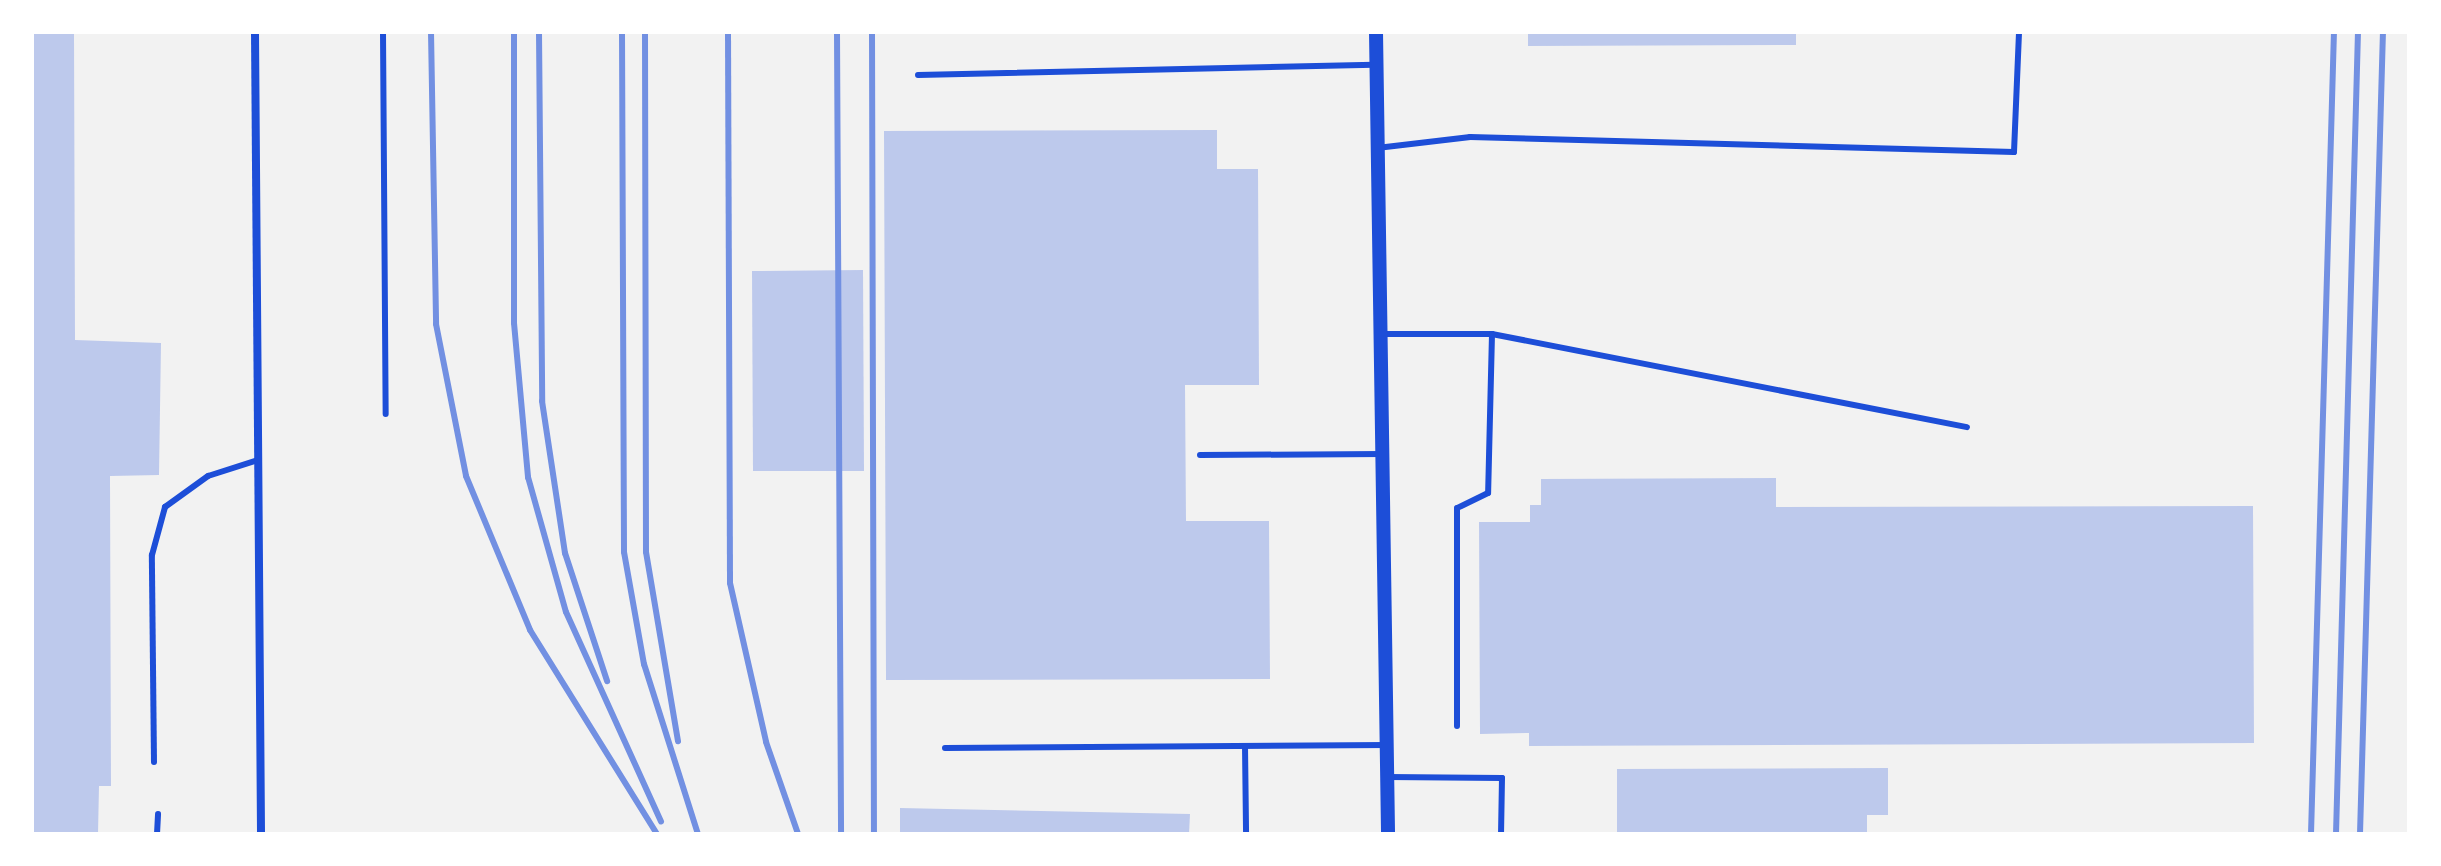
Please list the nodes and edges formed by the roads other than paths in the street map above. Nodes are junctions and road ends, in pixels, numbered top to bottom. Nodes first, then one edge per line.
1 (255, 32) edge
2 (383, 32) edge
3 (1376, 32) edge
4 (2019, 32) edge
5 (1374, 65) junction
6 (918, 75) dead end
7 (1377, 148) junction
8 (1382, 334) junction
9 (1492, 334) junction
10 (386, 414) dead end
11 (1967, 427) dead end
12 (1383, 454) junction
13 (1200, 455) dead end
14 (258, 460) junction
15 (1457, 726) dead end
16 (1387, 745) junction
17 (1245, 746) junction
18 (945, 748) dead end
19 (154, 762) dead end
20 (1388, 777) junction
21 (158, 814) dead end
22 (157, 834) edge
23 (261, 834) edge
24 (1246, 834) edge
25 (1388, 834) edge
26 (1501, 834) edge

1 - 14 street
2 - 10 lane
3 - 5 street
4 - 7 lane
5 - 6 lane
5 - 7 street
7 - 8 street
8 - 9 lane
8 - 12 street
9 - 11 lane
9 - 15 lane
12 - 13 lane
12 - 16 street
14 - 19 lane
14 - 23 street
16 - 17 lane
16 - 20 street
17 - 18 lane
17 - 24 lane
20 - 25 street
20 - 26 lane
21 - 22 lane

